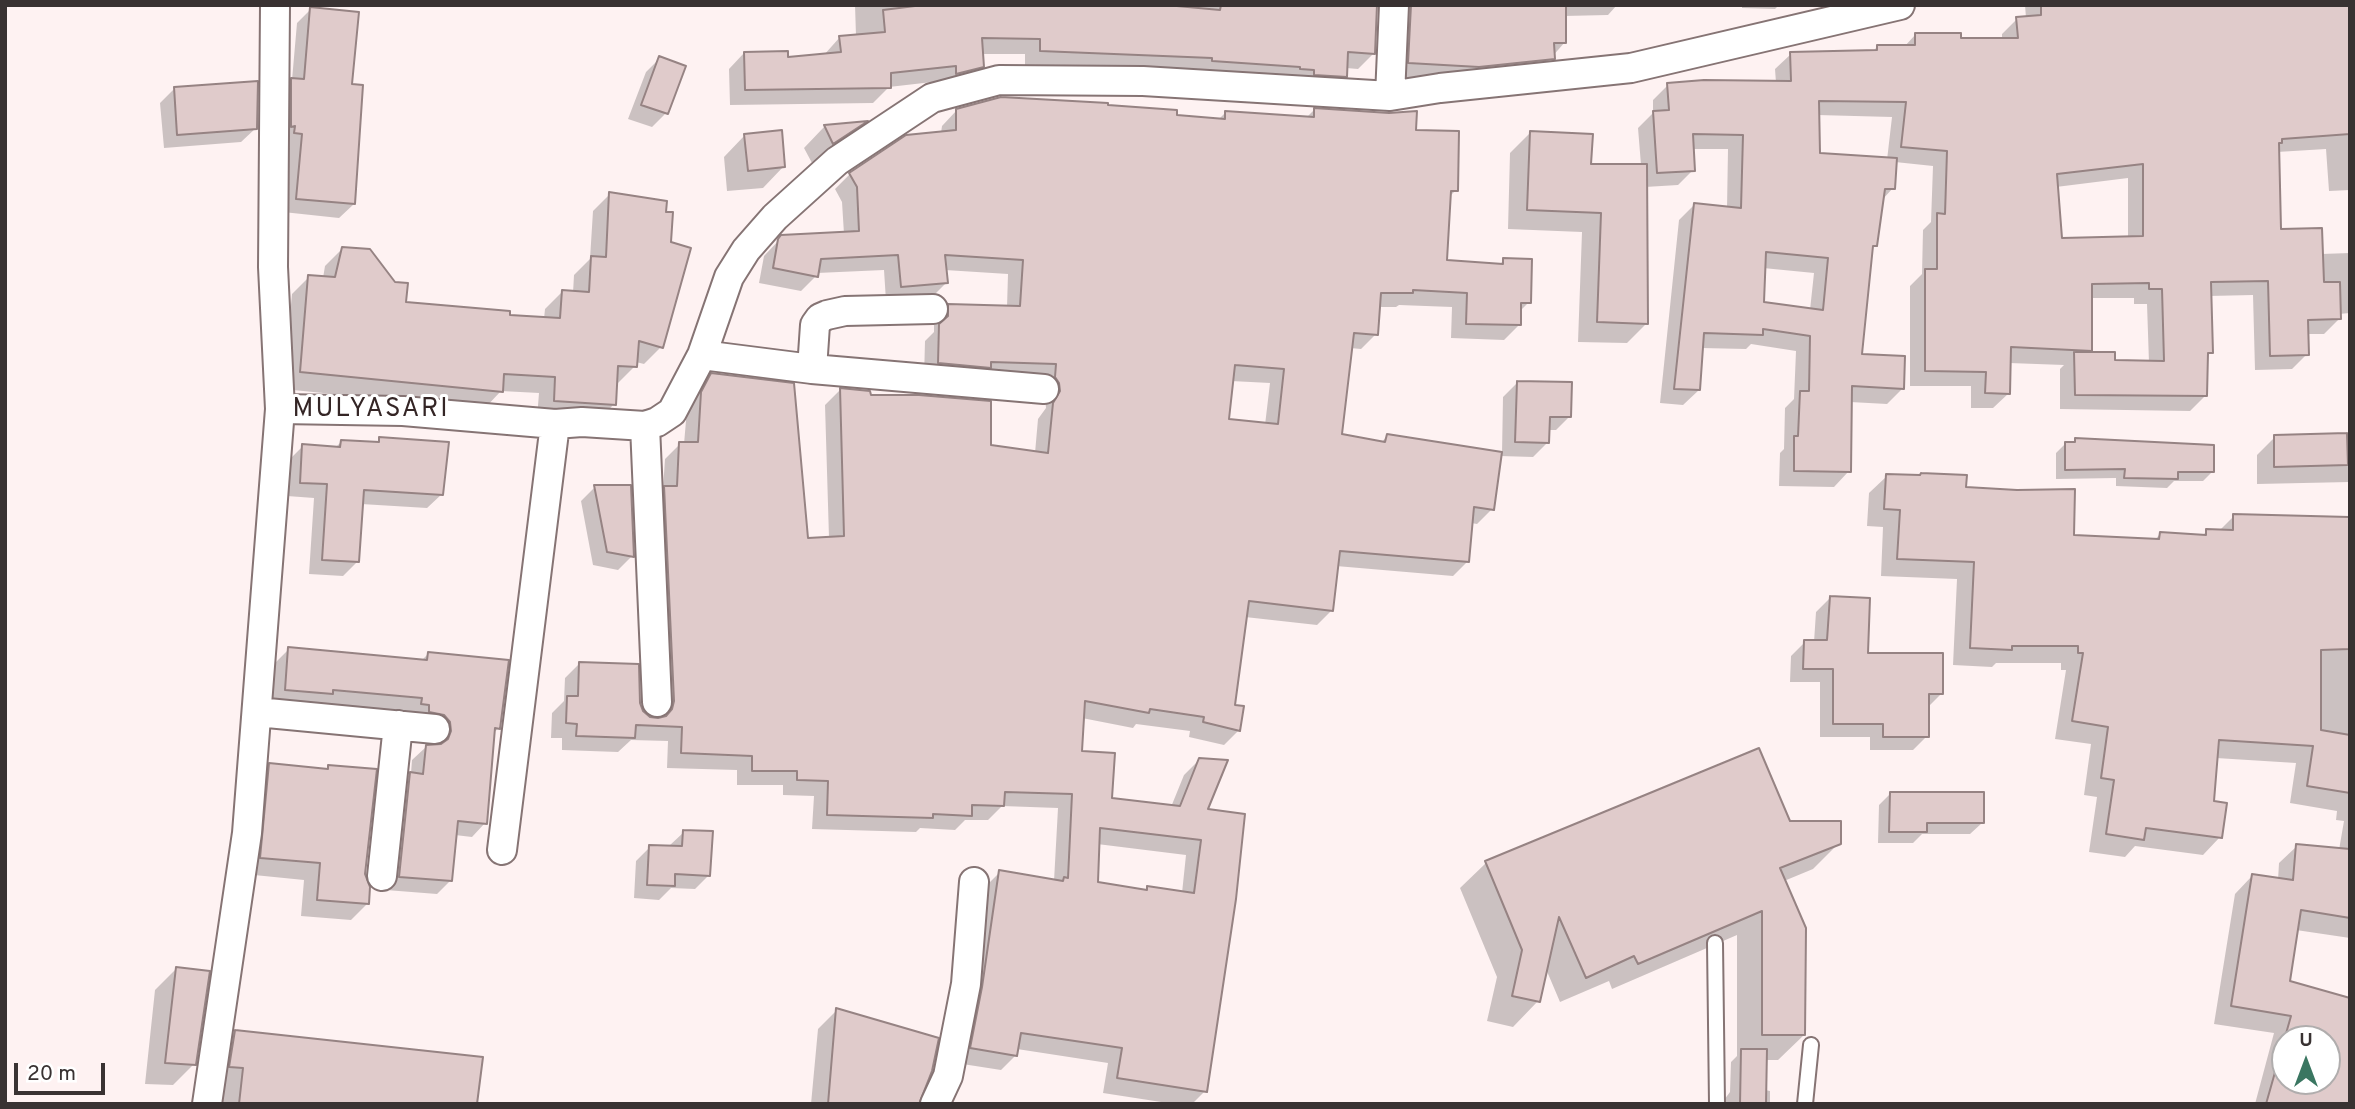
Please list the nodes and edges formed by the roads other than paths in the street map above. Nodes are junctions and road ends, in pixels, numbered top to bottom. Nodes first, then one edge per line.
1 (275, 5) edge
2 (1394, 5) edge
3 (1900, 5) edge
4 (1390, 96) junction
5 (933, 309) dead end
6 (702, 355) junction
7 (812, 369) junction
8 (1044, 389) dead end
9 (280, 410) junction
10 (555, 424) junction
11 (645, 426) junction
12 (657, 702) dead end
13 (257, 712) junction
14 (398, 725) junction
15 (435, 729) dead end
16 (502, 850) dead end
17 (382, 876) dead end
18 (974, 882) dead end
19 (1715, 943) dead end
20 (1811, 1045) dead end
21 (207, 1104) edge
22 (934, 1104) edge
23 (1717, 1104) edge
24 (1805, 1104) edge

1 - 9 street
2 - 4 street
3 - 4 street
4 - 6 street
5 - 7 street
6 - 7 street
6 - 11 street
7 - 8 street
9 - 10 street
9 - 13 street
10 - 11 street
10 - 16 street
11 - 12 street
13 - 14 street
13 - 21 street
14 - 15 street
14 - 17 street
18 - 22 street
19 - 23 lane
20 - 24 lane

